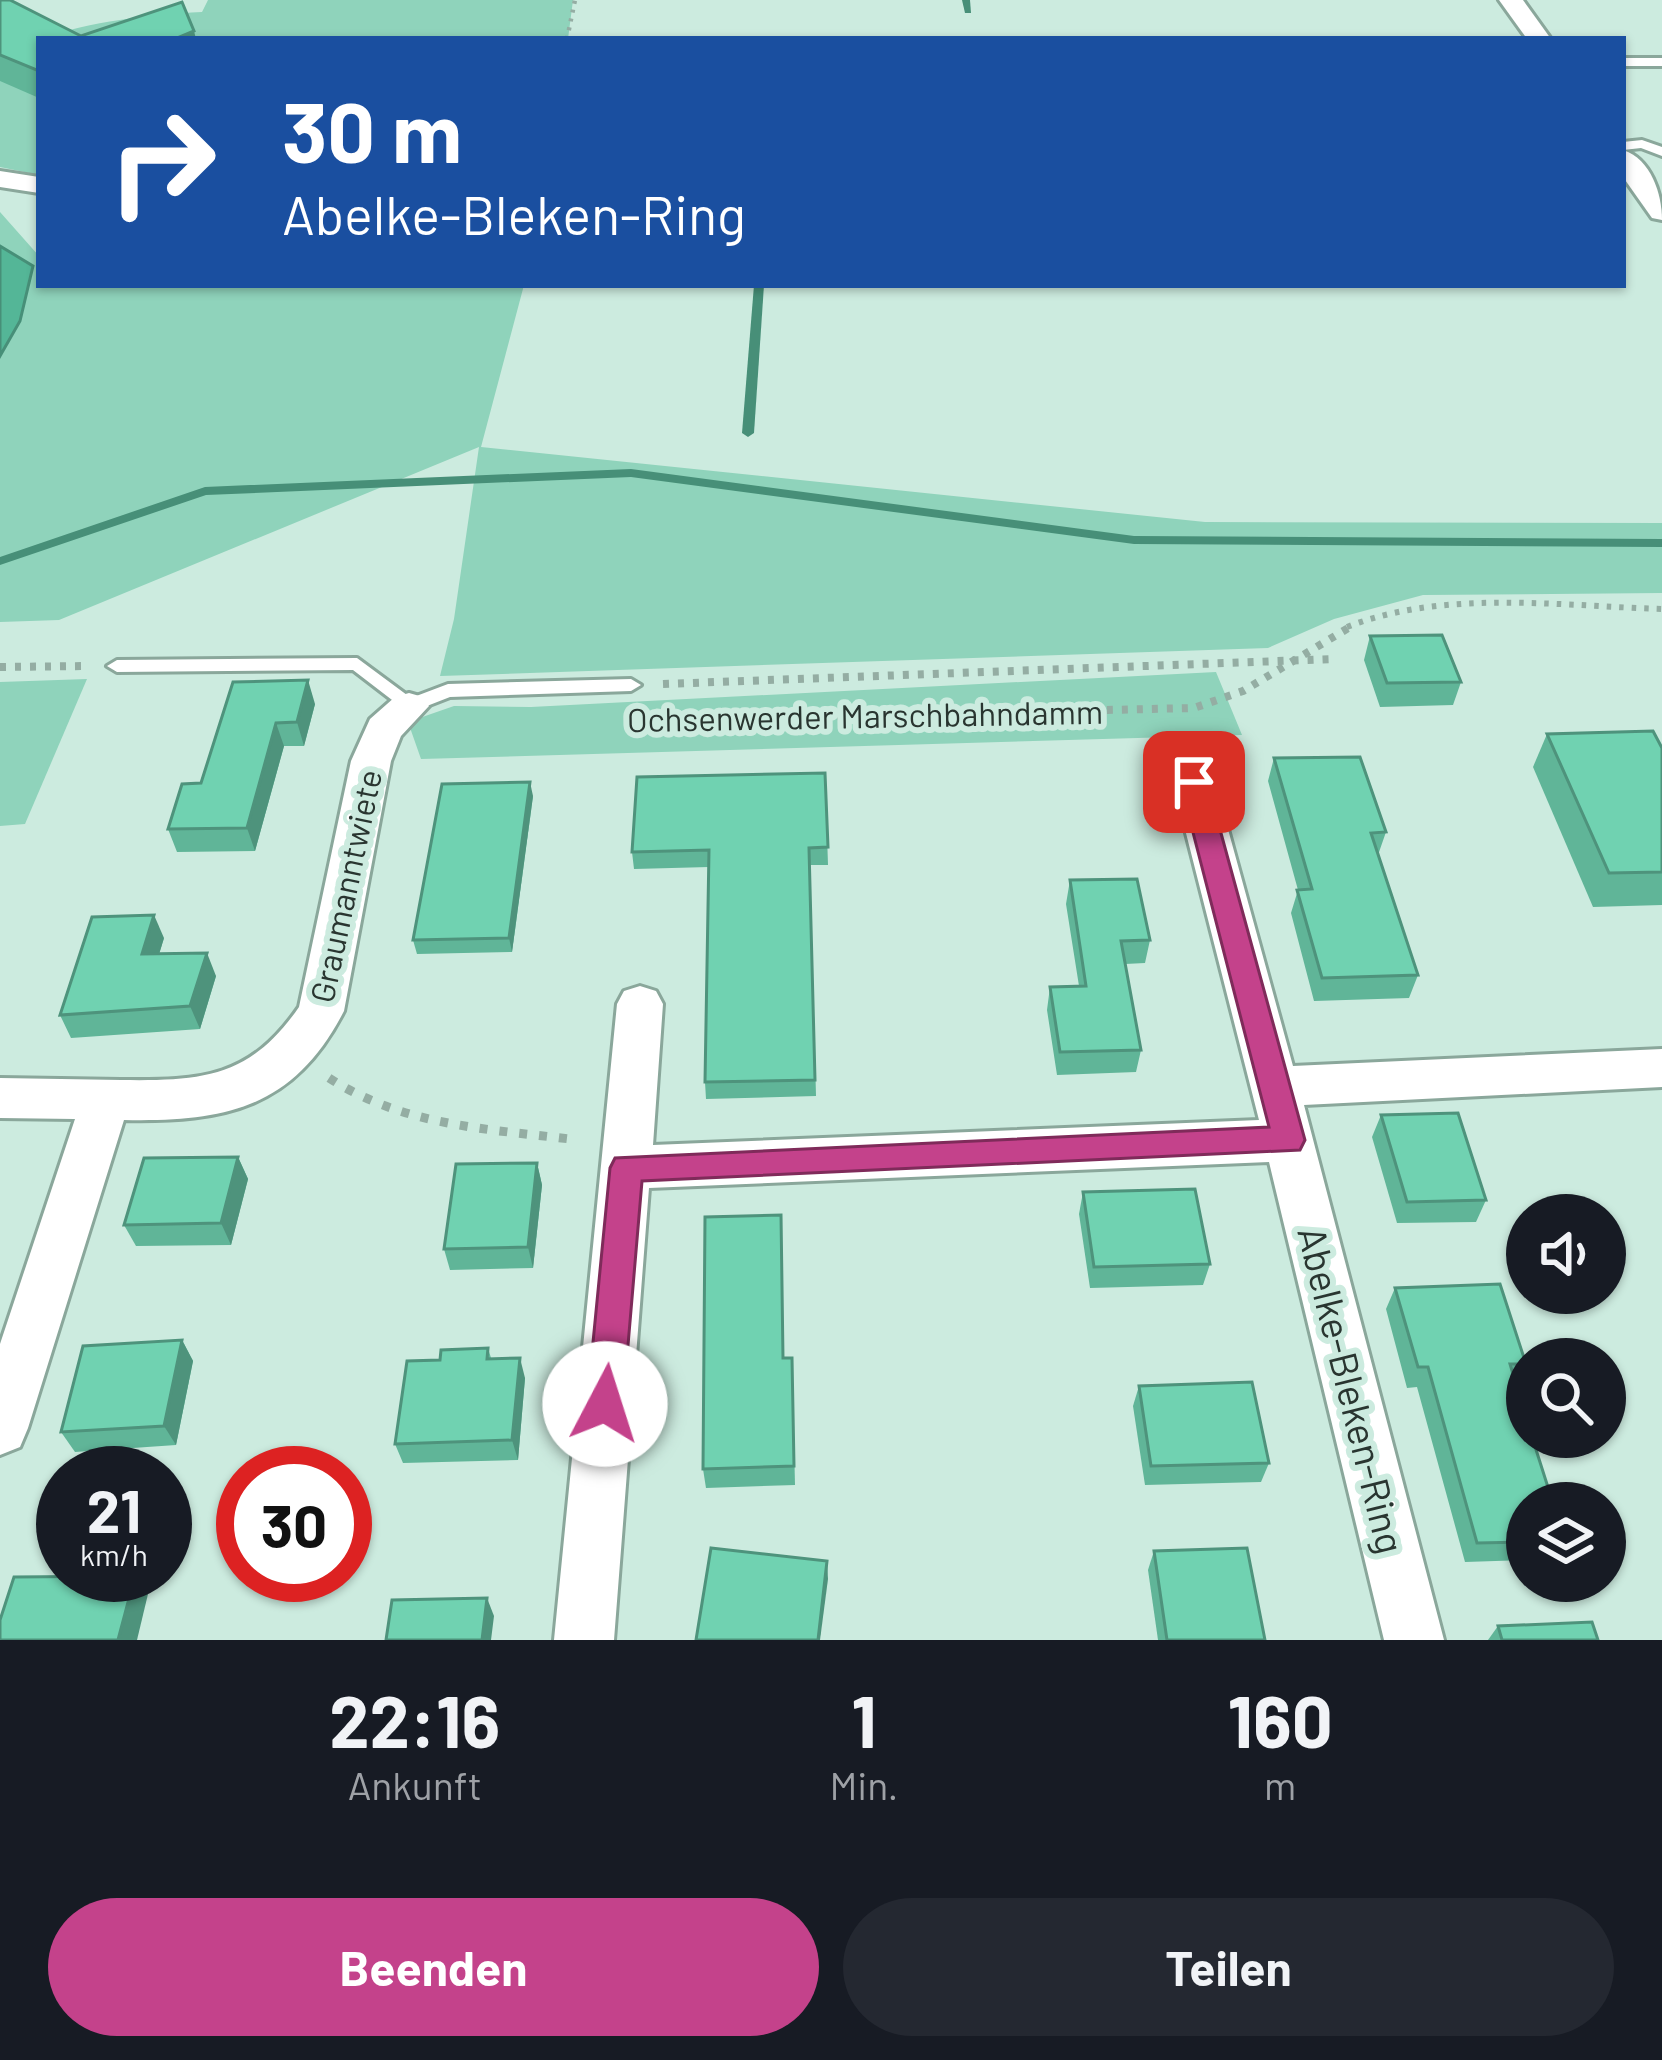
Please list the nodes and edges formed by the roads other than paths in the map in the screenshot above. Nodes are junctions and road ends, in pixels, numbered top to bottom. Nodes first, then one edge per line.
1 (1510, 0) edge
2 (1537, 36) edge
3 (1626, 62) edge
4 (1662, 62) edge
5 (1662, 135) edge
6 (1633, 151) edge
7 (1662, 152) edge
8 (0, 179) edge
9 (36, 185) edge
10 (1662, 212) edge
11 (117, 666) road end
12 (631, 685) road end
13 (409, 706) junction
14 (1194, 782) dead end
15 (640, 1004) dead end
16 (1662, 1068) edge
17 (1275, 1087) junction
18 (0, 1098) edge
19 (106, 1100) junction
20 (1288, 1140) junction
21 (627, 1157) junction
22 (0, 1428) edge
23 (584, 1640) edge
24 (1414, 1640) edge

1 - 2 street
3 - 4 lane
5 - 6 lane
6 - 7 lane
6 - 10 street
8 - 9 street
11 - 13 lane
12 - 13 lane
13 - 19 street, Graumanntwiete
14 - 17 street, Abelke-Bleken-Ring
15 - 21 street
16 - 17 street
17 - 20 street, Abelke-Bleken-Ring
18 - 19 street, Graumanntwiete
19 - 22 street
20 - 21 street
20 - 24 street, Abelke-Bleken-Ring
21 - 23 street

